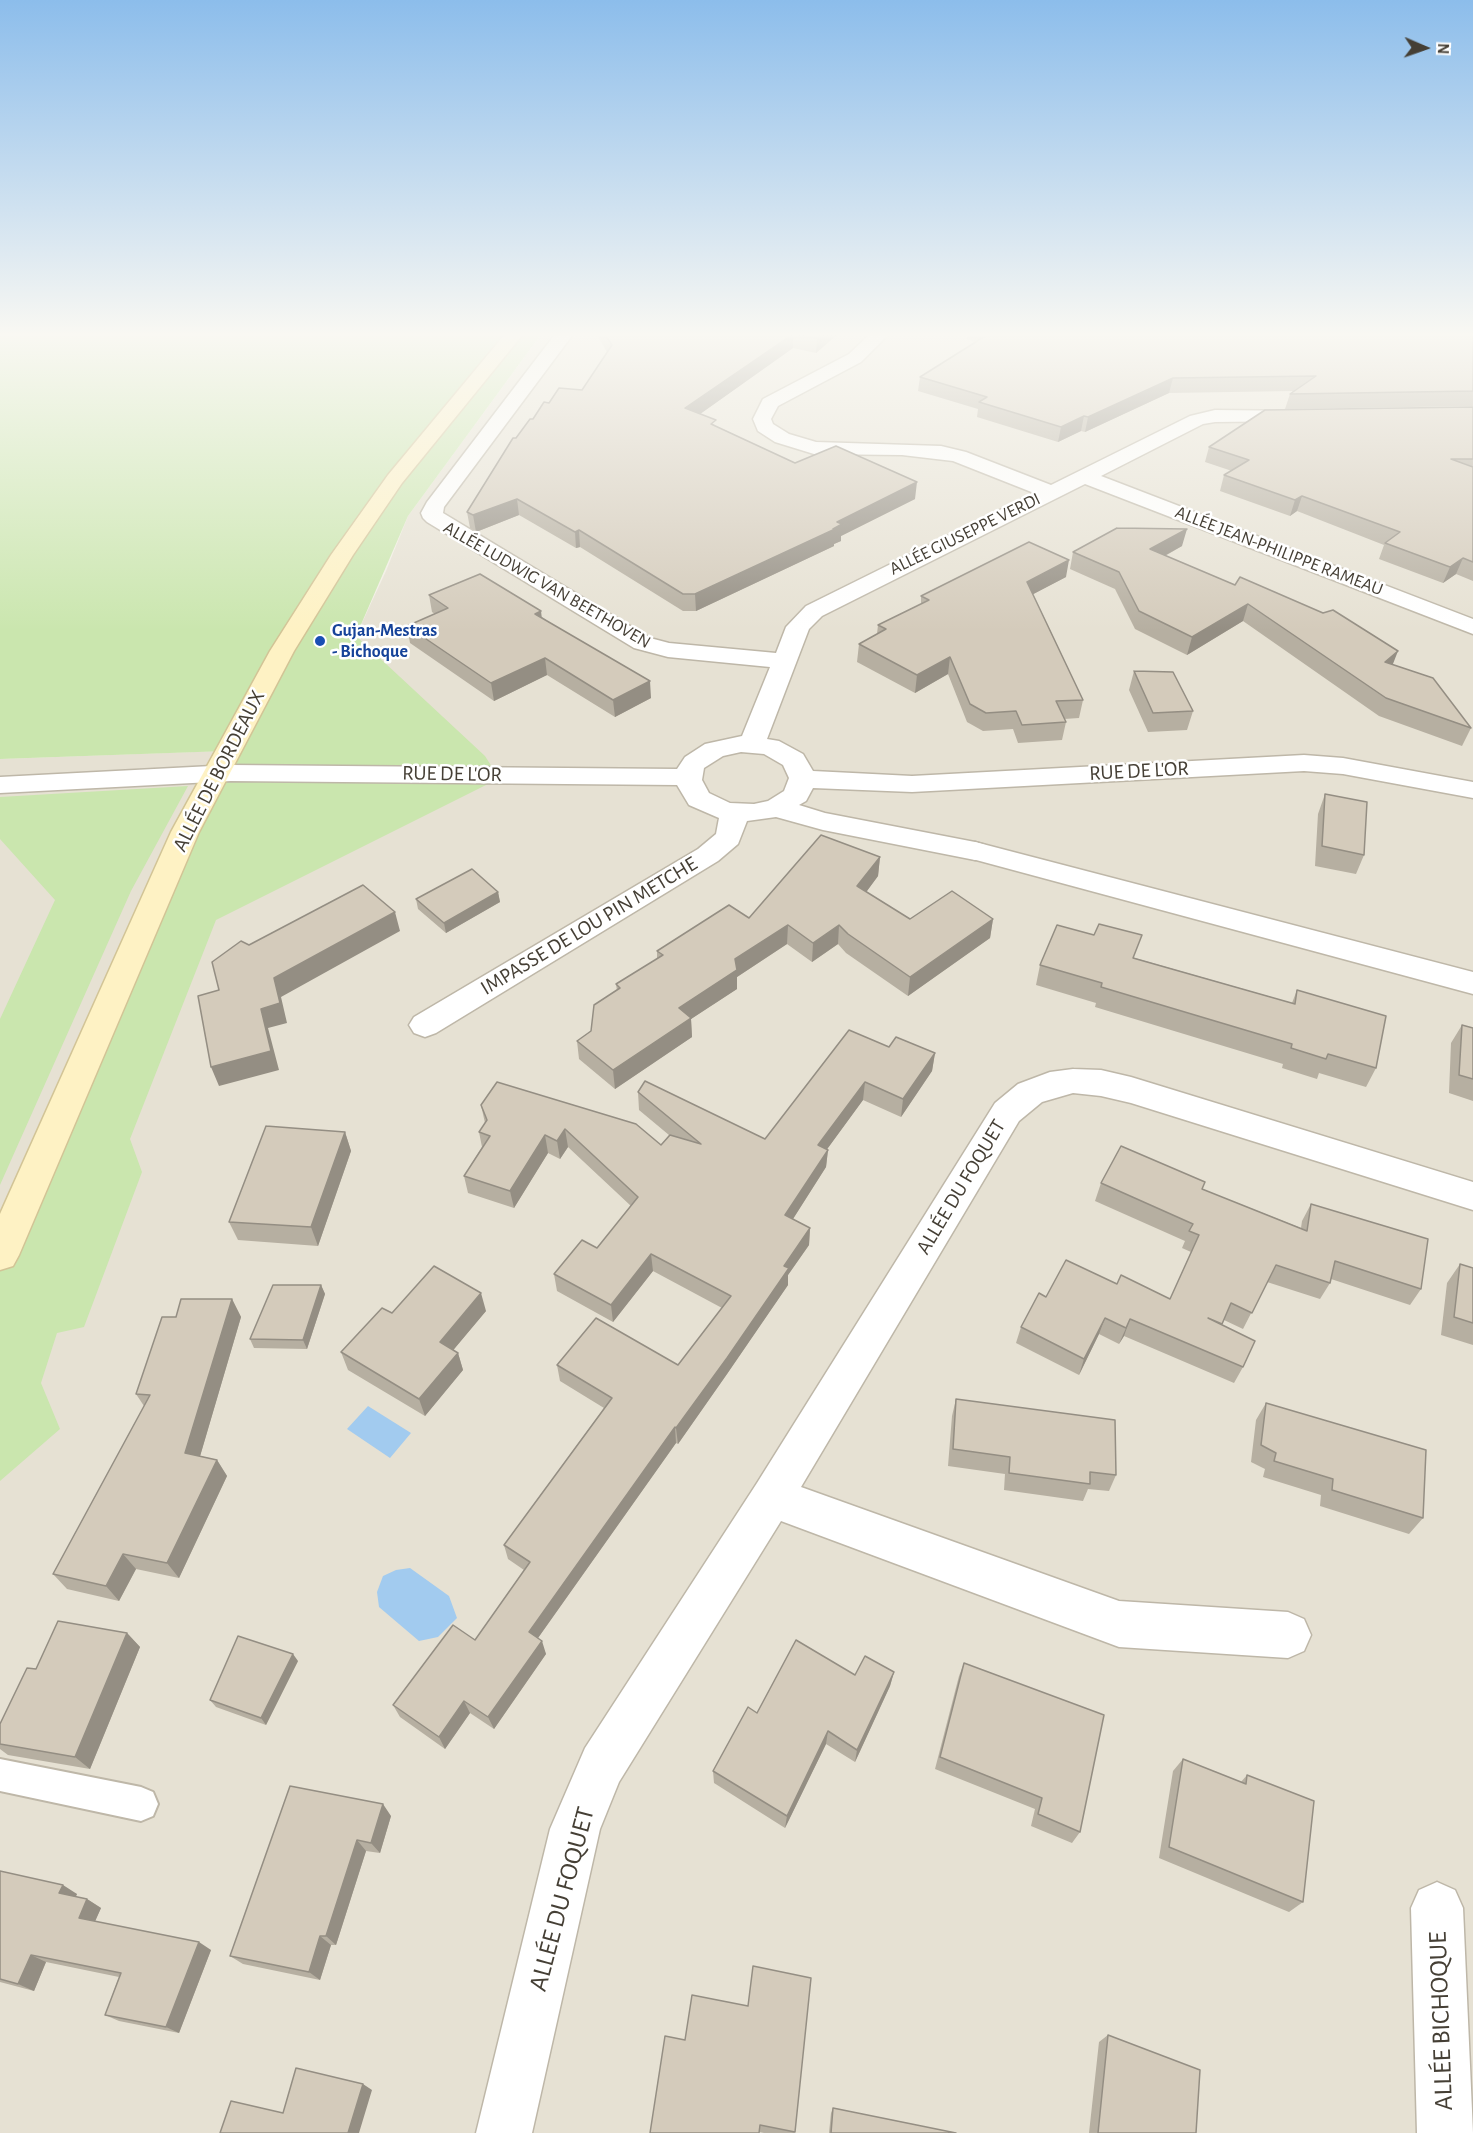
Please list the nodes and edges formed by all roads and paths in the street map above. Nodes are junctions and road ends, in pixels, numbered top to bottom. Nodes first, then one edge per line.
1 (433, 433) edge
2 (490, 433) edge
3 (774, 433) edge
4 (1172, 433) edge
5 (1084, 476) junction
6 (1050, 492) junction
7 (1473, 627) edge
8 (783, 661) junction
9 (752, 745) junction
10 (214, 774) junction
11 (689, 777) junction
12 (802, 779) junction
13 (0, 785) edge
14 (1473, 790) edge
15 (777, 808) junction
16 (734, 812) junction
17 (1473, 983) edge
18 (425, 1025) dead end
19 (1473, 1196) edge
20 (0, 1255) edge
21 (772, 1497) junction
22 (1288, 1635) dead end
23 (0, 1775) edge
24 (141, 1804) dead end
25 (1437, 1908) dead end
26 (504, 2133) edge
27 (1445, 2133) edge

1 - 10 main road, ALLÉE DE BORDEAUX
2 - 8 street, ALLÉE LUDWIG VAN BEETHOVEN
3 - 6 street
4 - 5 street, ALLÉE GIUSEPPE VERDI
5 - 6 street, ALLÉE GIUSEPPE VERDI
5 - 7 street, ALLÉE JEAN-PHILIPPE RAMEAU
6 - 8 street, ALLÉE GIUSEPPE VERDI
8 - 9 street, ALLÉE GIUSEPPE VERDI
9 - 11 street
9 - 12 street
10 - 11 street, RUE DE L'OR
10 - 13 street, RUE DE L'OR
10 - 20 main road, ALLÉE DE BORDEAUX
11 - 16 street
12 - 14 street, RUE DE L'OR
12 - 15 street
15 - 16 street
15 - 17 street
16 - 18 street, IMPASSE DE LOU PIN METCHE
19 - 21 street, ALLÉE DU FOQUET
21 - 22 street
21 - 26 street, ALLÉE DU FOQUET
23 - 24 lane
25 - 27 street, ALLÉE BICHOQUE

